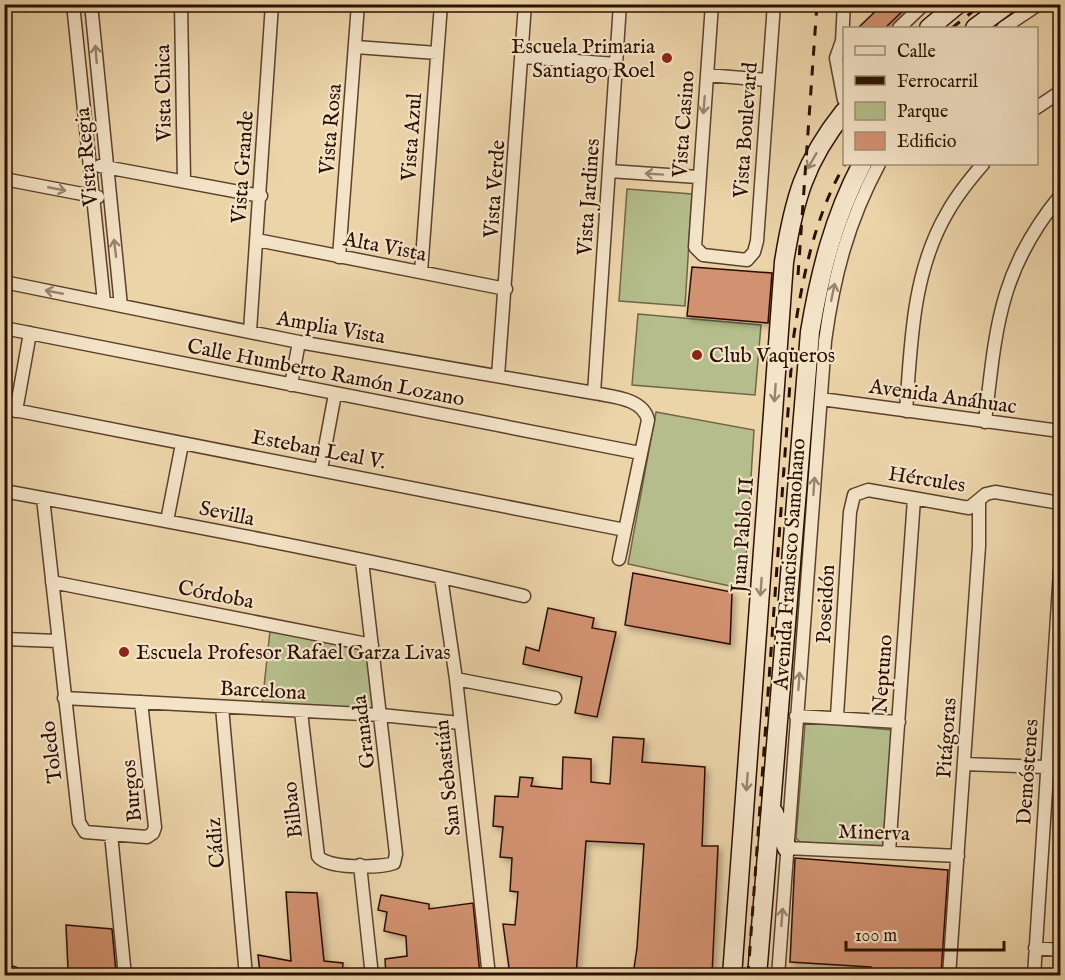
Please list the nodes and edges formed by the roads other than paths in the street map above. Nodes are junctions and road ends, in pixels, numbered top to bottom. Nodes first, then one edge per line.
1 (73, 4) edge
2 (91, 4) edge
3 (181, 4) edge
4 (272, 4) edge
5 (358, 4) edge
6 (441, 4) edge
7 (525, 4) edge
8 (620, 4) edge
9 (712, 4) edge
10 (774, 4) edge
11 (844, 4) edge
12 (924, 4) edge
13 (958, 4) edge
14 (1008, 4) edge
15 (1038, 4) edge
16 (843, 27) edge
17 (900, 27) edge
18 (930, 27) edge
19 (976, 27) edge
20 (1004, 27) edge
21 (843, 43) edge
22 (356, 47) junction
23 (437, 53) junction
24 (522, 57) junction
25 (616, 64) junction
26 (706, 75) junction
27 (768, 80) junction
28 (1060, 92) edge
29 (843, 95) edge
30 (1038, 107) edge
31 (843, 113) edge
32 (88, 164) junction
33 (862, 165) edge
34 (878, 165) edge
35 (982, 165) edge
36 (106, 167) junction
37 (609, 171) junction
38 (698, 177) junction
39 (4, 179) edge
40 (184, 181) junction
41 (92, 196) junction
42 (261, 196) junction
43 (1060, 196) edge
44 (109, 199) junction
45 (256, 240) junction
46 (695, 247) joint
47 (339, 257) junction
48 (421, 272) junction
49 (4, 282) edge
50 (506, 289) junction
51 (104, 303) junction
52 (121, 306) junction
53 (4, 328) edge
54 (250, 331) junction
55 (30, 333) junction
56 (299, 342) junction
57 (498, 376) junction
58 (291, 385) junction
59 (594, 393) junction
60 (335, 394) junction
61 (821, 399) junction
62 (10, 409) edge
63 (906, 411) junction
64 (985, 422) junction
65 (1060, 431) edge
66 (182, 444) junction
67 (640, 453) junction
68 (321, 469) junction
69 (4, 491) edge
70 (854, 495) joint
71 (43, 498) junction
72 (914, 499) junction
73 (979, 502) junction
74 (1060, 503) edge
75 (167, 521) junction
76 (625, 530) junction
77 (619, 559) dead end
78 (362, 561) junction
79 (441, 576) junction
80 (1060, 580) edge
81 (52, 582) junction
82 (524, 596) dead end
83 (4, 639) edge
84 (58, 641) junction
85 (372, 645) junction
86 (456, 679) junction
87 (64, 698) junction
88 (555, 698) dead end
89 (141, 702) junction
90 (222, 707) junction
91 (301, 712) junction
92 (381, 715) junction
93 (796, 716) junction
94 (837, 716) junction
95 (899, 722) junction
96 (460, 723) junction
97 (964, 764) junction
98 (1046, 767) junction
99 (771, 800) junction
100 (111, 834) junction
101 (787, 848) junction
102 (889, 852) junction
103 (958, 856) junction
104 (360, 865) junction
105 (1035, 948) junction
106 (1060, 950) edge
107 (5, 974) edge
108 (12, 975) edge
109 (125, 975) edge
110 (246, 975) edge
111 (372, 975) edge
112 (489, 975) edge
113 (732, 975) edge
114 (757, 975) edge
115 (778, 975) edge
116 (949, 975) edge
117 (1034, 975) edge

1 - 32 street, Vista Regia
36 -> 2 street, Vista Regia
3 - 40 street, Vista Chica
4 - 42 street, Vista Grande
5 - 22 street, Vista Rosa
6 - 23 street, Vista Azul
7 - 24 street, Vista Verde
8 - 25 street, Vista Jardines
9 - 26 street, Vista Casino
10 - 27 street, Vista Boulevard
11 - 16 street
12 - 17 street
13 - 18 main road
14 - 19 main road
15 - 20 street
21 - 29 street
22 - 23 street
22 - 47 street, Vista Rosa
23 - 48 street, Vista Azul
24 - 25 street
24 - 50 street, Vista Verde
25 - 37 street, Vista Jardines
26 - 27 street
26 -> 38 street, Vista Casino
27 - 46 street, Vista Boulevard
28 - 30 street
31 -> 113 main road, Juan Pablo II
32 - 36 street
32 - 41 street, Vista Regia
33 - 99 main road
61 -> 34 street, Avenida Francisco Samohano
35 - 63 street
36 - 40 street
36 - 44 street, Vista Regia
38 -> 37 street
37 - 59 street, Vista Jardines
38 - 46 street, Vista Casino
39 -> 41 street
40 - 42 street
41 - 44 street
41 - 51 street, Vista Regia
42 - 45 street, Vista Grande
43 - 64 street
52 -> 44 street, Vista Regia
45 - 47 street, Alta Vista
45 - 54 street, Vista Grande
47 - 48 street, Alta Vista
48 - 50 street, Alta Vista
51 -> 49 street, Amplia Vista
50 - 57 street, Vista Verde
51 - 52 street, Amplia Vista
52 - 54 street, Amplia Vista
53 - 55 street, Calle Humberto Ramón Lozano
54 - 56 street, Amplia Vista
55 - 58 street, Calle Humberto Ramón Lozano
55 - 62 street
56 - 57 street, Amplia Vista
56 - 58 street
57 - 59 street, Amplia Vista
58 - 60 street, Calle Humberto Ramón Lozano
59 - 67 street, Amplia Vista
60 - 67 street, Calle Humberto Ramón Lozano
60 - 68 street
61 - 63 street, Avenida Anáhuac
93 -> 61 street, Avenida Francisco Samohano
62 - 66 street, Esteban Leal V.
63 - 64 street, Avenida Anáhuac
64 - 65 street, Avenida Anáhuac
66 - 68 street, Esteban Leal V.
66 - 75 street
67 - 76 street
68 - 76 street, Esteban Leal V.
69 - 71 street, Sevilla
70 - 72 street, Hércules
70 - 94 street, Poseidón
71 - 75 street, Sevilla
71 - 81 street, Toledo
72 - 73 street, Hércules
72 - 95 street, Neptuno
73 - 74 street, Hércules
73 - 97 street, Pitágoras
75 - 78 street, Sevilla
76 - 77 street
78 - 79 street, Sevilla
78 - 85 street, Granada
79 - 82 street, Sevilla
79 - 86 street, San Sebastián
80 - 98 street, Demóstenes
81 - 84 street, Toledo
81 - 85 street, Córdoba
83 - 84 street
84 - 87 street, Toledo
85 - 92 street, Granada
86 - 88 street
86 - 96 street, San Sebastián
87 - 89 street, Barcelona
87 - 100 street, Toledo
89 - 90 street, Barcelona
89 - 100 street, Burgos
90 - 91 street, Barcelona
90 - 110 street, Cádiz
91 - 92 street, Barcelona
91 - 104 street, Bilbao
92 - 96 street, Barcelona
92 - 104 street, Granada
93 - 94 street
93 - 101 street, Avenida Francisco Samohano
94 - 95 street
95 - 102 street, Neptuno
96 - 112 street, San Sebastián
97 - 98 street
97 - 103 street, Pitágoras
98 - 105 street, Demóstenes
99 - 101 main road
99 - 114 main road
100 - 109 street
101 - 102 street, Minerva
115 -> 101 street, Avenida Francisco Samohano
102 - 103 street, Minerva
103 - 116 street, Pitágoras
104 - 111 street
105 - 106 street
105 - 117 street, Demóstenes
107 - 108 main road

